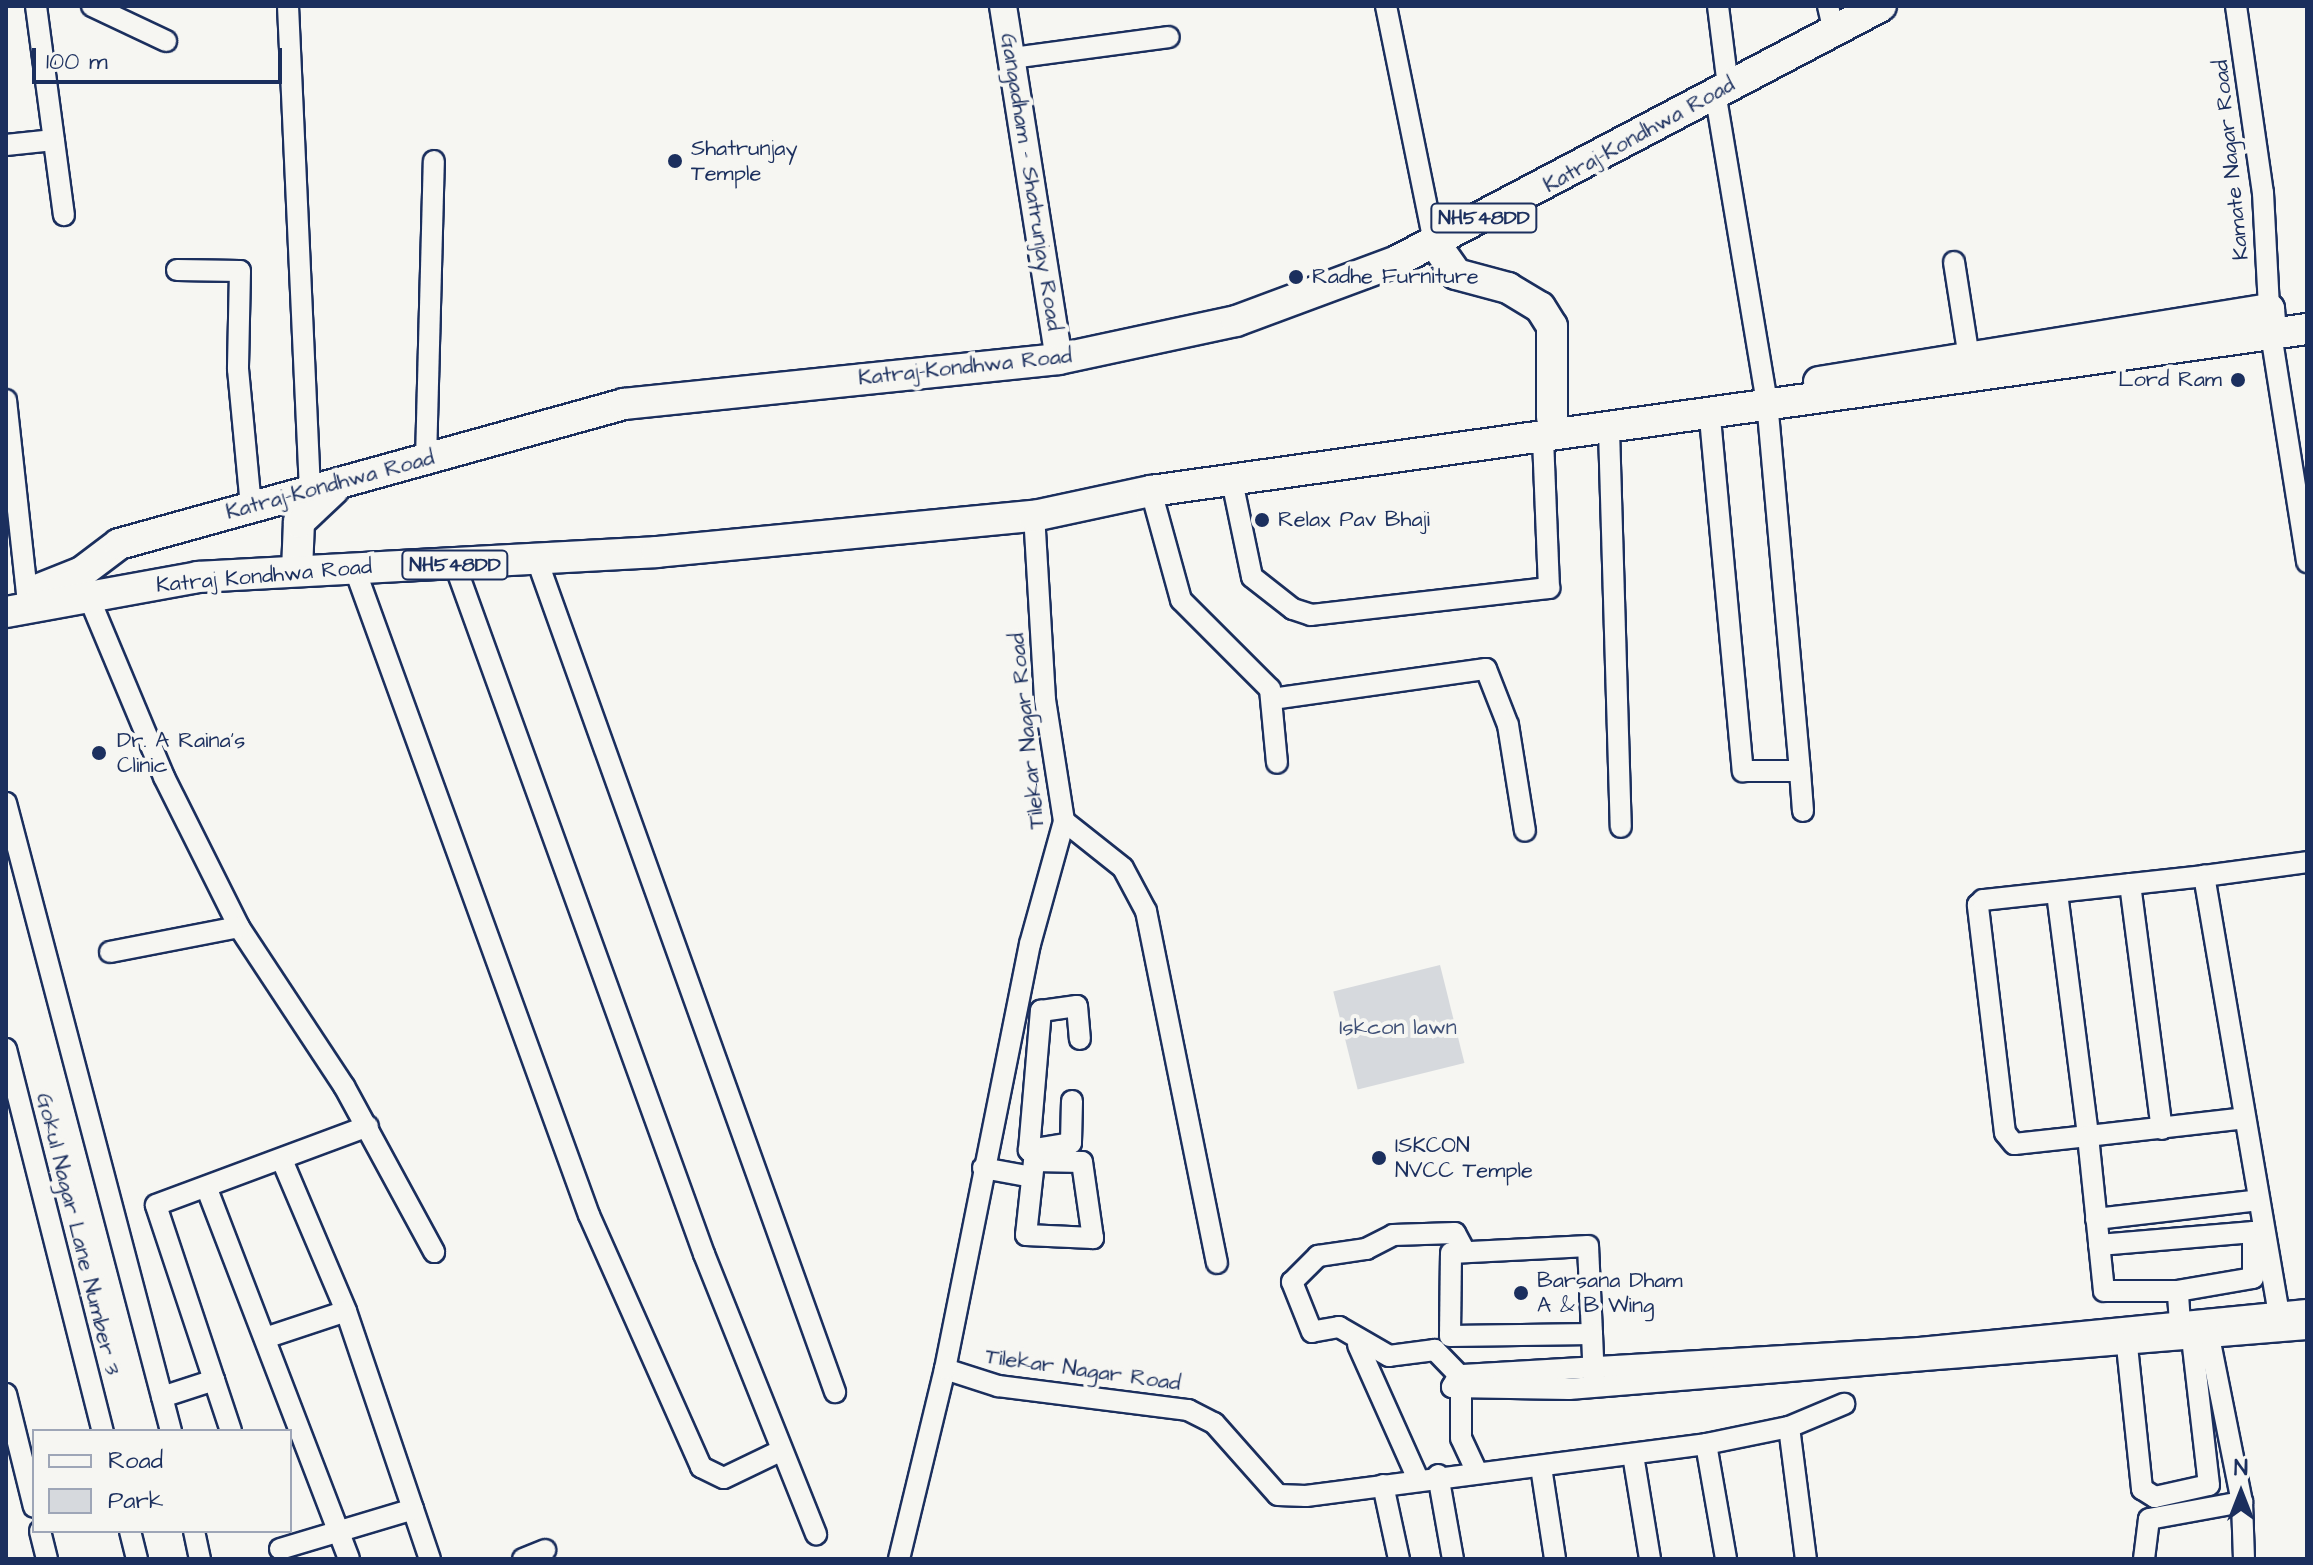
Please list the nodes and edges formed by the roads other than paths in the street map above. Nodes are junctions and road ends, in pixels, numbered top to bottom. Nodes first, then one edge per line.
1 (36, 6) edge
2 (92, 6) edge
3 (288, 6) edge
4 (1003, 6) edge
5 (1386, 6) edge
6 (1718, 6) edge
7 (1881, 6) edge
8 (2236, 6) edge
9 (1831, 19) edge
10 (1169, 37) dead end
11 (166, 41) dead end
12 (1012, 58) junction
13 (1722, 89) junction
14 (54, 140) junction
15 (6, 145) edge
16 (434, 161) dead end
17 (64, 215) dead end
18 (1434, 242) junction
19 (1954, 262) dead end
20 (177, 270) dead end
21 (2270, 322) junction
22 (2307, 329) edge
23 (1969, 358) junction
24 (1059, 359) junction
25 (6, 400) edge
26 (1766, 400) junction
27 (1710, 418) junction
28 (1548, 427) junction
29 (7, 430) edge
30 (1609, 430) junction
31 (426, 460) junction
32 (1232, 481) junction
33 (324, 488) junction
34 (1151, 491) junction
35 (251, 507) junction
36 (1034, 516) junction
37 (537, 560) junction
38 (2307, 562) edge
39 (455, 565) junction
40 (354, 567) junction
41 (297, 571) junction
42 (84, 584) junction
43 (13, 601) edge
44 (1272, 699) junction
45 (1277, 763) dead end
46 (1800, 771) junction
47 (6, 803) edge
48 (1803, 811) dead end
49 (1064, 821) junction
50 (1621, 827) dead end
51 (1525, 831) dead end
52 (2307, 862) edge
53 (2204, 876) junction
54 (2130, 884) junction
55 (2057, 893) junction
56 (239, 927) junction
57 (110, 952) dead end
58 (1080, 1039) dead end
59 (6, 1049) edge
60 (1003, 1073) junction
61 (1035, 1076) junction
62 (10, 1082) edge
63 (1072, 1101) dead end
64 (2245, 1118) junction
65 (368, 1126) junction
66 (2162, 1129) junction
67 (2088, 1136) junction
68 (282, 1160) junction
69 (983, 1168) junction
70 (1032, 1177) junction
71 (207, 1189) junction
72 (2259, 1200) junction
73 (2096, 1219) junction
74 (2099, 1245) junction
75 (434, 1252) dead end
76 (1465, 1252) junction
77 (1217, 1263) dead end
78 (2178, 1291) junction
79 (2307, 1310) edge
80 (346, 1311) junction
81 (2280, 1322) junction
82 (2307, 1329) edge
83 (2194, 1333) junction
84 (1592, 1334) junction
85 (265, 1338) junction
86 (1358, 1345) dead end
87 (2127, 1346) junction
88 (945, 1369) junction
89 (1594, 1379) junction
90 (214, 1380) junction
91 (1460, 1383) junction
92 (835, 1392) dead end
93 (6, 1394) edge
94 (162, 1397) junction
95 (1844, 1404) dead end
96 (1789, 1427) junction
97 (102, 1429) edge
98 (170, 1429) edge
99 (230, 1429) edge
100 (1706, 1444) junction
101 (778, 1452) junction
102 (1633, 1455) junction
103 (1541, 1467) junction
104 (1477, 1473) junction
105 (1428, 1477) junction
106 (1383, 1485) junction
107 (32, 1499) edge
108 (2242, 1502) junction
109 (413, 1509) junction
110 (338, 1530) junction
111 (40, 1533) edge
112 (130, 1533) edge
113 (194, 1533) edge
114 (816, 1534) dead end
115 (279, 1546) edge
116 (545, 1550) dead end
117 (47, 1559) edge
118 (137, 1559) edge
119 (200, 1559) edge
120 (349, 1559) edge
121 (430, 1559) edge
122 (523, 1559) edge
123 (899, 1559) edge
124 (1399, 1559) edge
125 (1453, 1559) edge
126 (1555, 1559) edge
127 (1650, 1559) edge
128 (1726, 1559) edge
129 (1806, 1559) edge
130 (2144, 1559) edge
131 (2244, 1559) edge

1 - 14 street
2 - 11 street
3 - 33 street
4 - 12 main road, Gangadham - Shatrunjay Road
5 - 18 street
6 - 13 street
7 - 9 highway, Katraj-Kondhwa Road / NH548DD
8 - 21 street, Kamate Nagar Road
9 - 13 highway, Katraj-Kondhwa Road / NH548DD
10 - 12 street
12 - 24 main road, Gangadham - Shatrunjay Road
13 - 18 highway, Katraj-Kondhwa Road / NH548DD
13 - 26 street
14 - 15 street
14 - 17 street
16 - 31 street
18 - 24 highway, Katraj-Kondhwa Road / NH548DD
18 - 28 highway
19 - 23 street
20 - 35 street
21 - 22 highway
21 - 23 highway
21 - 26 highway
21 - 38 street, Kamate Nagar Road
23 - 26 highway
24 - 31 highway, Katraj-Kondhwa Road
25 - 29 street
26 - 27 highway
26 - 28 highway
26 - 46 street
27 - 30 highway
27 - 46 street
28 - 30 highway
28 - 32 highway, Katraj Kondhwa Road
28 - 32 street
29 - 43 street
30 - 50 street
31 - 33 highway, Katraj-Kondhwa Road
32 - 34 highway, Katraj Kondhwa Road
33 - 35 highway, Katraj-Kondhwa Road
33 - 41 highway
34 - 36 highway, Katraj Kondhwa Road
34 - 44 street
35 - 42 highway, Katraj-Kondhwa Road
36 - 37 highway, Katraj Kondhwa Road / NH548DD
36 - 49 street, Tilekar Nagar Road
37 - 39 highway, Katraj Kondhwa Road / NH548DD
37 - 92 street
39 - 40 highway, Katraj Kondhwa Road / NH548DD
39 - 101 street
40 - 41 highway, Katraj Kondhwa Road / NH548DD
40 - 101 street
41 - 42 highway, Katraj Kondhwa Road / NH548DD
42 - 43 highway, Katraj-Kondhwa Road / NH548DD
42 - 56 street
44 - 45 street
44 - 51 street
46 - 48 street
47 - 94 street
49 - 60 street, Tilekar Nagar Road
49 - 77 street
52 - 53 street
53 - 54 street
53 - 64 street
54 - 55 street
54 - 66 street
55 - 67 street
55 - 67 street
56 - 57 street
56 - 65 street
58 - 61 street
59 - 62 street, Gokul Nagar Lane Number 3
60 - 61 street
60 - 69 street, Tilekar Nagar Road
61 - 63 street
62 - 97 street, Gokul Nagar Lane Number 3
64 - 66 street
64 - 72 street
65 - 68 street
65 - 75 street
66 - 67 street
67 - 73 street
68 - 71 street
68 - 80 street
69 - 70 street
69 - 88 street, Tilekar Nagar Road
70 - 70 street
71 - 85 street
71 - 90 street
72 - 73 street
72 - 81 street
73 - 74 street
74 - 78 street
74 - 78 street
76 - 84 street
76 - 84 street
76 - 91 street
78 - 83 street
79 - 81 street
80 - 85 street
80 - 109 street
81 - 82 street
81 - 83 street
81 - 83 street
83 - 87 street
83 - 87 street
83 - 89 street
83 - 108 street
84 - 89 street
85 - 110 street
86 - 105 street
87 - 89 street
88 - 106 street, Tilekar Nagar Road
88 - 123 street
89 - 91 street
90 - 94 street
90 - 99 street
91 - 104 street
93 - 107 street
94 - 98 street
95 - 96 street, Tilekar Nagar Road
96 - 100 street, Tilekar Nagar Road
96 - 129 street
100 - 102 street, Tilekar Nagar Road
100 - 128 street
101 - 114 street
102 - 103 street, Tilekar Nagar Road
102 - 127 street
103 - 104 street, Tilekar Nagar Road
103 - 126 street
104 - 105 street, Tilekar Nagar Road
105 - 106 street, Tilekar Nagar Road
105 - 125 street
106 - 124 street
108 - 130 street
108 - 131 street
109 - 110 street
109 - 121 street
110 - 115 street
110 - 120 street
111 - 117 street
112 - 118 street
113 - 119 street
116 - 122 street

